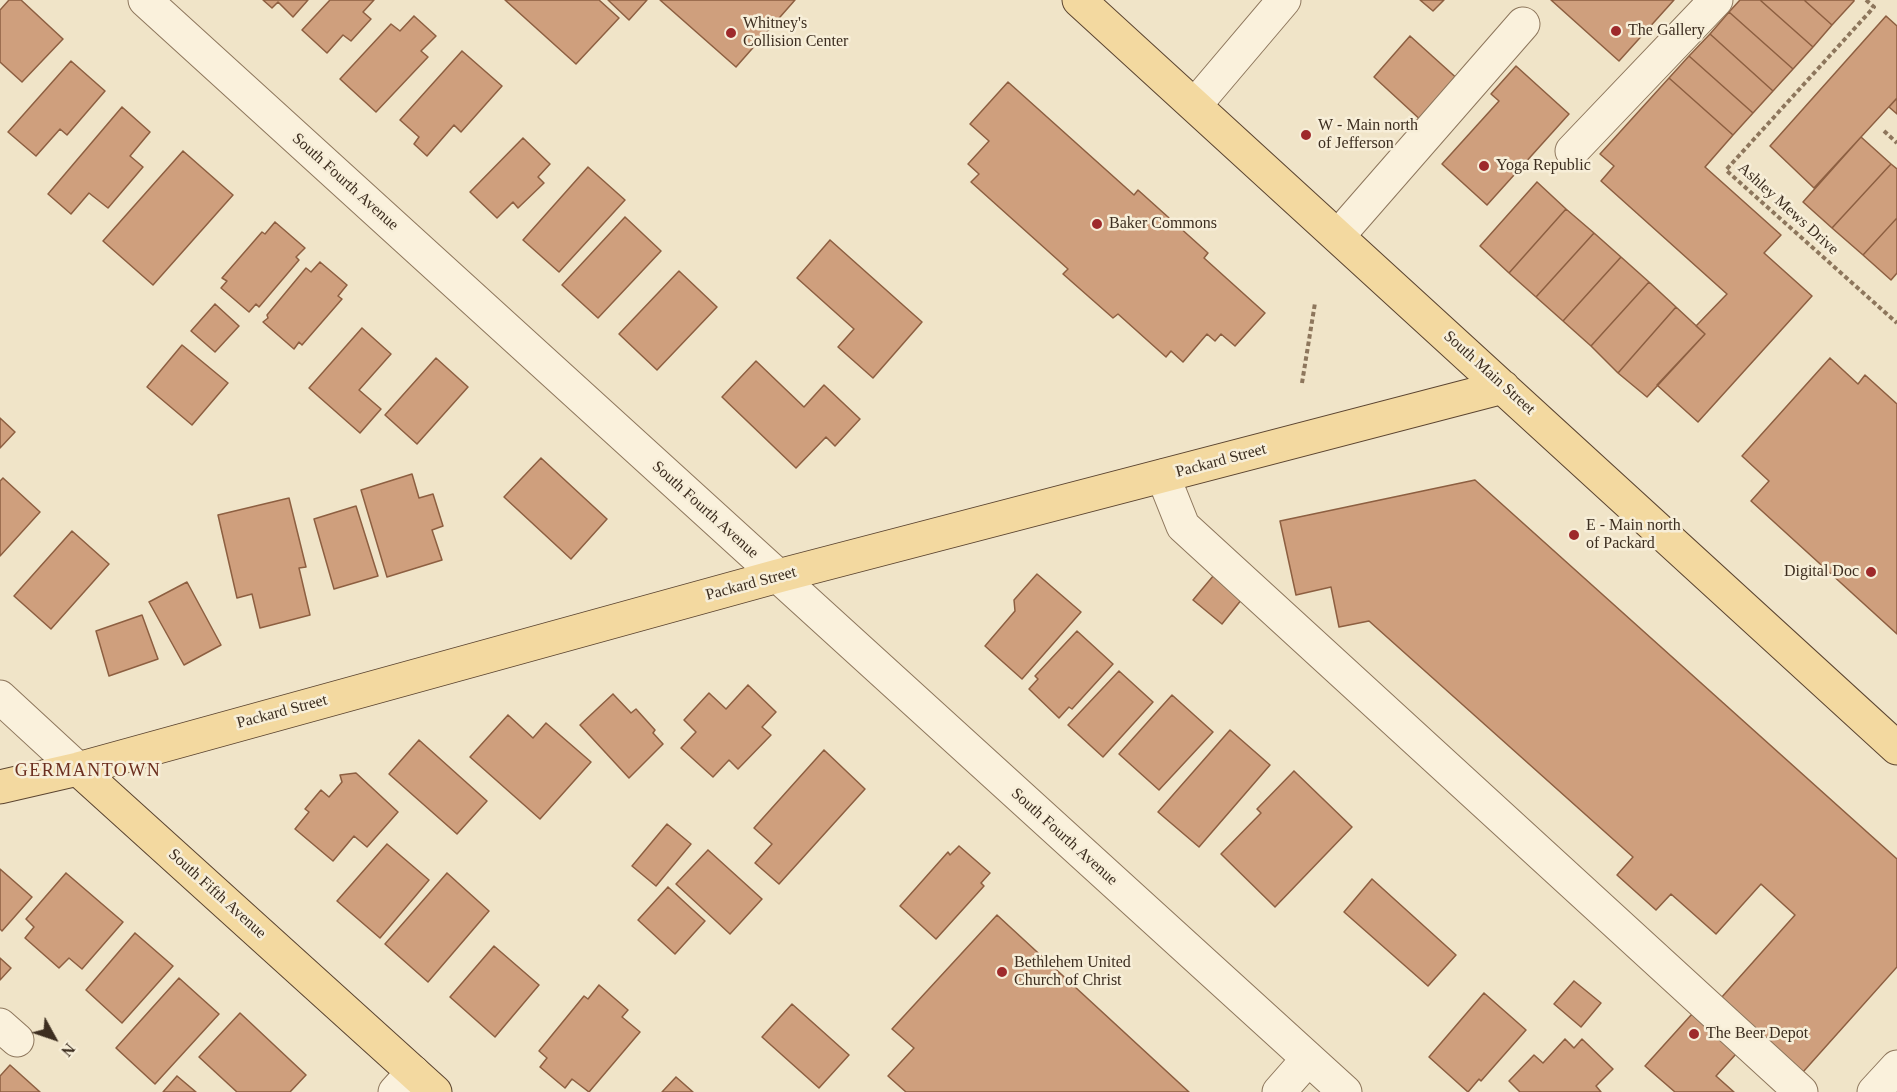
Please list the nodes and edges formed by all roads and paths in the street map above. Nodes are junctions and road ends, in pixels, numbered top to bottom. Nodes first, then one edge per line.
1 (145, 0) edge
2 (1079, 0) edge
3 (1284, 0) edge
4 (1716, 0) edge
5 (1866, 0) edge
6 (1523, 24) dead end
7 (1195, 105) junction
8 (1884, 131) dead end
9 (1897, 143) edge
10 (1572, 151) dead end
11 (1338, 236) junction
12 (1315, 303) dead end
13 (1897, 323) edge
14 (1302, 383) dead end
15 (1503, 387) junction
16 (1163, 476) junction
17 (778, 576) junction
18 (0, 697) edge
19 (1897, 748) edge
20 (78, 769) junction
21 (0, 787) edge
22 (1308, 1059) junction
23 (1897, 1067) edge
24 (414, 1085) edge
25 (1279, 1092) edge
26 (1344, 1092) edge
27 (1801, 1092) edge
28 (1874, 1092) edge

1 - 17 street, South Fourth Avenue
2 - 7 main road, South Main Street
3 - 7 street
4 - 10 street
5 - 13 path, Ashley Mews Drive
6 - 11 street
7 - 11 main road, South Main Street
8 - 9 path
11 - 15 main road, South Main Street
12 - 14 path
15 - 16 main road, Packard Street
15 - 19 main road, South Main Street
16 - 17 main road, Packard Street
16 - 27 street
17 - 20 main road, Packard Street
17 - 22 street, South Fourth Avenue
18 - 20 street, South Fifth Avenue
20 - 21 main road, Packard Street
20 - 24 main road, South Fifth Avenue
22 - 25 street
22 - 26 street, South Fourth Avenue
23 - 28 street

